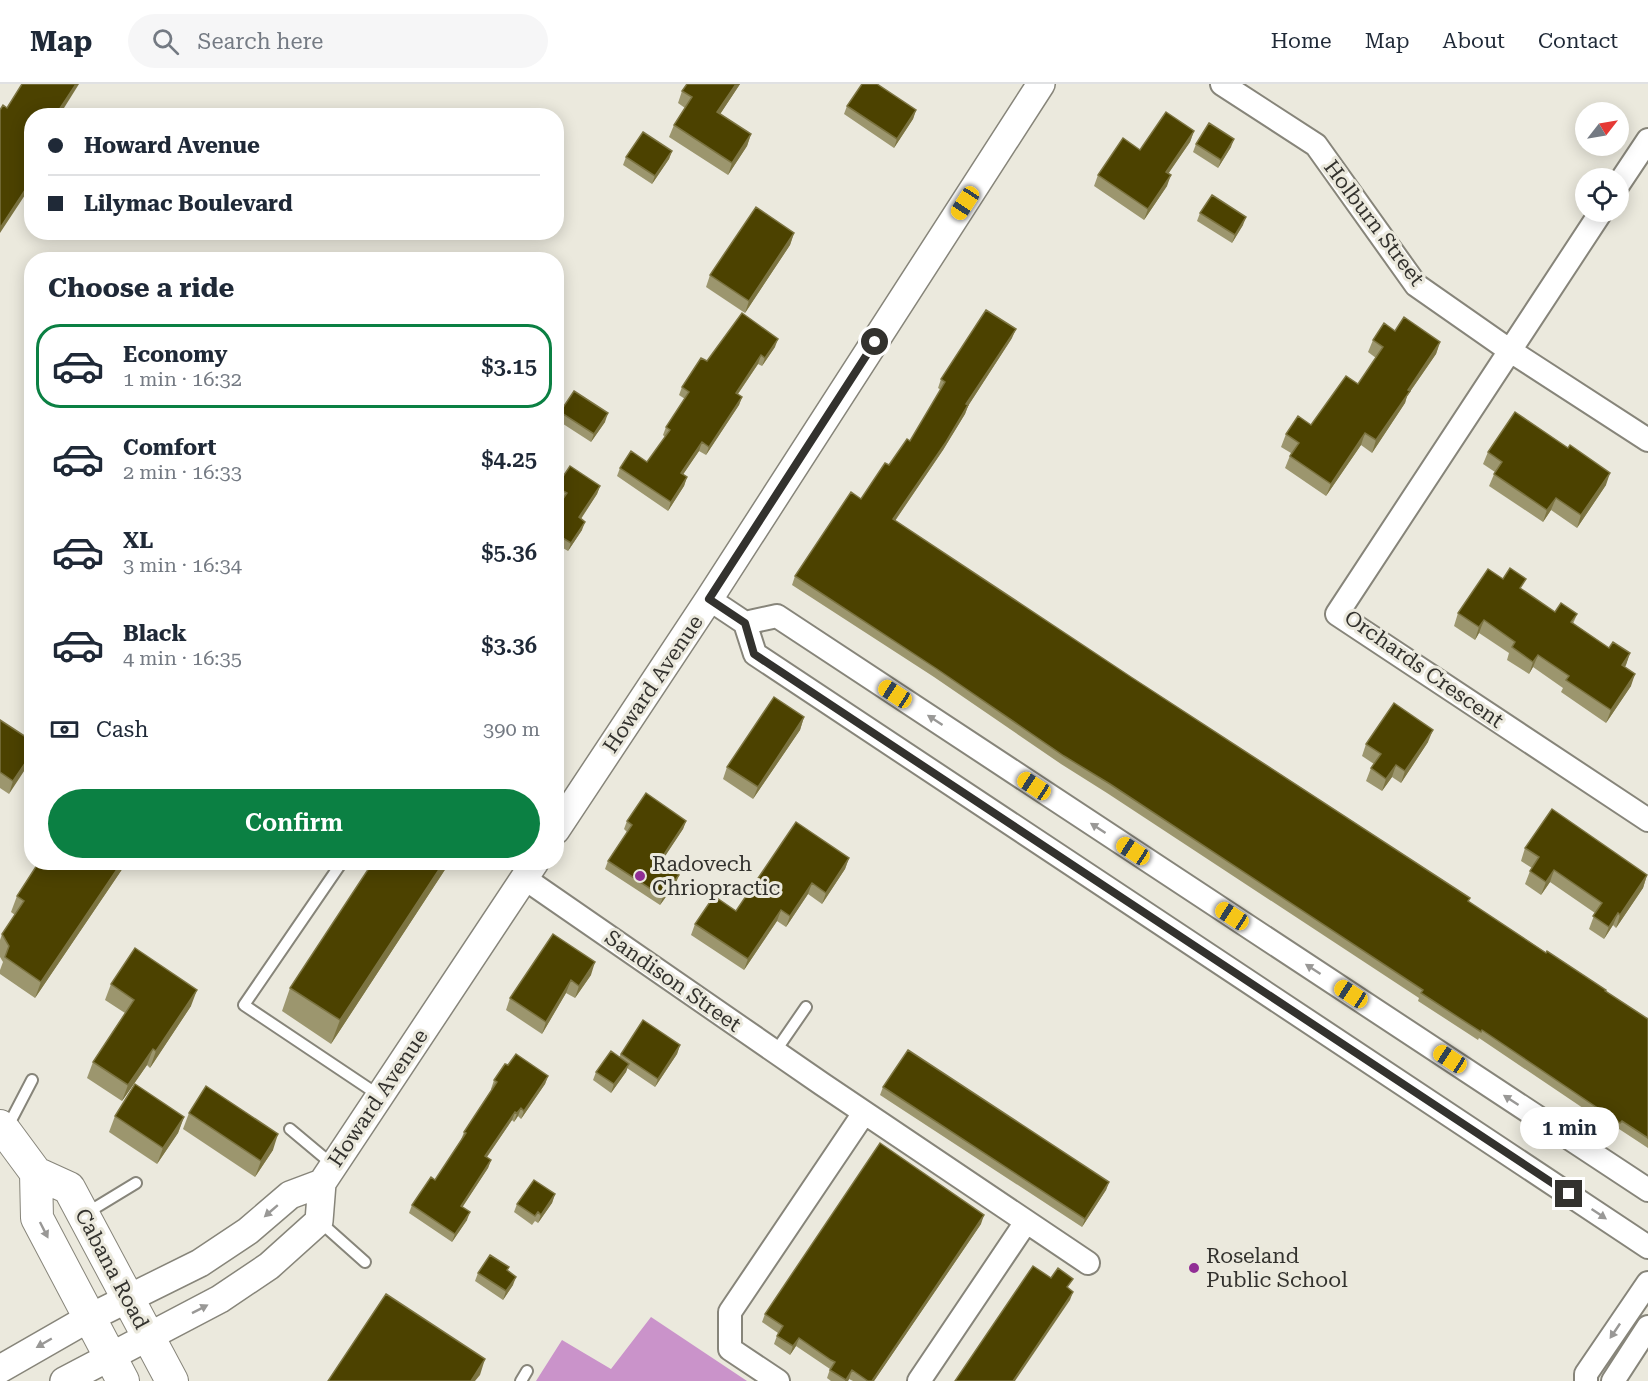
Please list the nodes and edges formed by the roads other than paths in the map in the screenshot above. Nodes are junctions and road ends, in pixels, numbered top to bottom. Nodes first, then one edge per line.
1 (1041, 84) edge
2 (1222, 84) edge
3 (1648, 140) edge
4 (1629, 168) edge
5 (1594, 222) edge
6 (1509, 350) junction
7 (1648, 441) edge
8 (709, 599) junction
9 (745, 623) junction
10 (564, 818) edge
11 (1648, 820) edge
12 (337, 870) edge
13 (530, 870) edge
14 (806, 1007) dead end
15 (775, 1052) junction
16 (32, 1080) dead end
17 (380, 1096) junction
18 (864, 1113) junction
19 (3, 1128) edge
20 (290, 1129) dead end
21 (36, 1173) junction
22 (328, 1174) junction
23 (136, 1183) dead end
24 (1648, 1190) edge
25 (83, 1215) junction
26 (319, 1221) junction
27 (1026, 1222) junction
28 (1648, 1246) edge
29 (365, 1262) dead end
30 (1088, 1263) dead end
31 (1648, 1283) edge
32 (128, 1299) junction
33 (89, 1318) junction
34 (1648, 1327) edge
35 (148, 1336) junction
36 (0, 1369) edge
37 (117, 1369) edge
38 (527, 1371) dead end
39 (64, 1381) edge
40 (172, 1381) edge
41 (521, 1381) edge
42 (778, 1381) edge
43 (919, 1381) edge
44 (1586, 1381) edge
45 (1613, 1381) edge

1 - 8 street, Howard Avenue
2 - 6 street, Holburn Street
3 - 4 street
5 - 6 street
6 - 7 street, Holburn Street
6 - 11 street, Orchards Crescent
8 - 9 street
8 - 10 street, Howard Avenue
24 -> 9 street
9 -> 28 street
12 - 17 lane
13 - 15 street, Sandison Street
13 - 17 street, Howard Avenue
14 - 15 lane
15 - 18 street, Sandison Street
16 - 19 lane
17 - 22 street, Howard Avenue
18 - 27 street, Sandison Street
18 - 42 street
19 - 21 main road, Cabana Road
20 - 22 lane
21 - 25 main road, Cabana Road
21 -> 33 main road, Cabana Road
22 - 26 street, Howard Avenue
22 -> 32 street, Howard Avenue
23 - 25 lane
25 - 32 main road, Cabana Road
26 - 29 lane
35 -> 26 street
27 - 30 street, Sandison Street
27 - 43 street
31 -> 44 street
32 - 33 street, Howard Avenue
32 - 35 main road, Cabana Road
33 -> 36 street, Howard Avenue
33 - 37 main road, Cabana Road
34 - 45 street
35 - 37 street
35 - 40 main road, Cabana Road
37 - 39 street
38 - 41 lane

